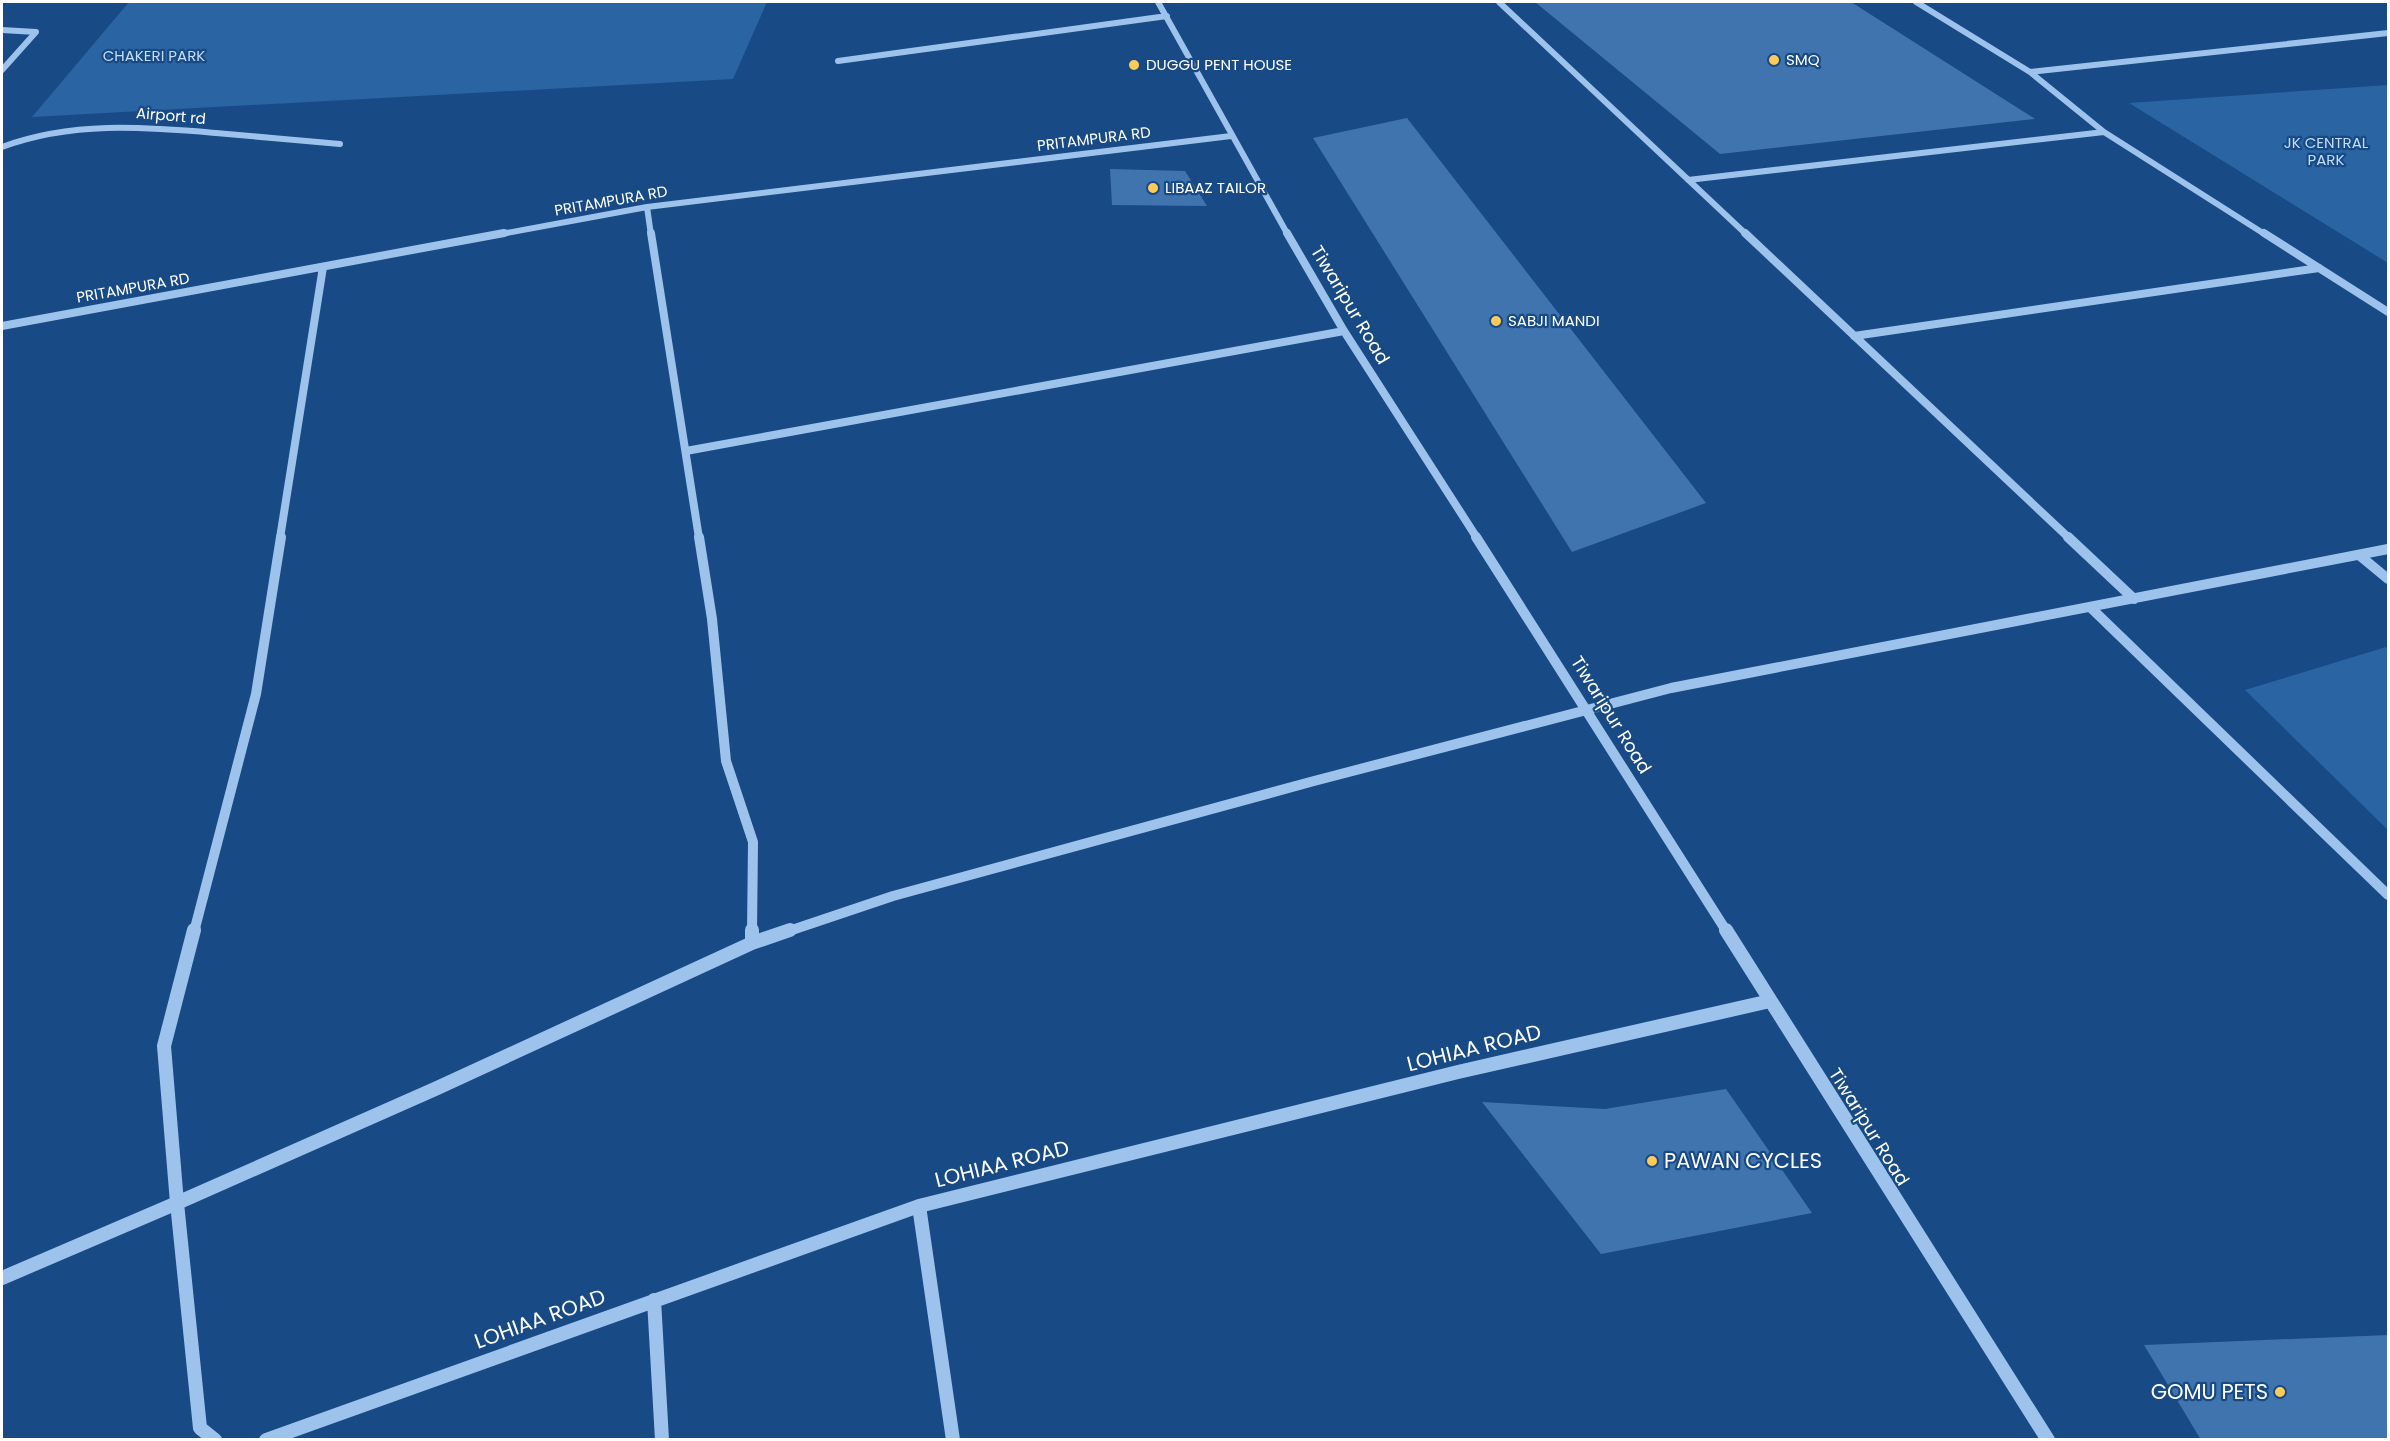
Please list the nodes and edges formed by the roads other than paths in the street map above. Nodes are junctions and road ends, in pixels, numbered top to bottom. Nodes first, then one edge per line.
1 (1158, 2) edge
2 (1499, 2) edge
3 (1916, 2) edge
4 (1167, 16) junction
5 (2, 30) edge
6 (2388, 33) edge
7 (838, 61) dead end
8 (2, 69) edge
9 (2030, 72) junction
10 (2104, 132) junction
11 (1231, 136) junction
12 (340, 144) dead end
13 (2, 147) edge
14 (1688, 180) junction
15 (647, 207) junction
16 (323, 267) junction
17 (2319, 268) junction
18 (2388, 312) edge
19 (2, 326) edge
20 (1344, 330) junction
21 (1854, 336) junction
22 (686, 451) junction
23 (2388, 549) edge
24 (2359, 555) junction
25 (2388, 579) edge
26 (2134, 599) junction
27 (2090, 607) junction
28 (1588, 710) junction
29 (2388, 895) edge
30 (752, 943) junction
31 (1770, 1001) junction
32 (177, 1203) junction
33 (919, 1206) junction
34 (2, 1278) edge
35 (654, 1300) junction
36 (215, 1440) edge
37 (266, 1440) edge
38 (662, 1440) edge
39 (952, 1440) edge
40 (2048, 1440) edge

1 - 4 street, Tiwaripur Road
2 - 14 street
3 - 9 street
4 - 7 street
4 - 11 street, Tiwaripur Road
5 - 8 street
6 - 9 street
9 - 10 street
10 - 14 street
10 - 17 street
11 - 15 street, PRITAMPURA RD
11 - 20 street, Tiwaripur Road
12 - 13 street, Airport rd
14 - 21 street
15 - 16 street, PRITAMPURA RD
15 - 22 street
16 - 19 street, PRITAMPURA RD
16 - 32 street
17 - 18 street
17 - 21 street
20 - 22 street
20 - 28 street, Tiwaripur Road
21 - 26 street
22 - 30 street
23 - 24 street
24 - 25 street
24 - 26 street
26 - 27 street
27 - 28 street
27 - 29 street
28 - 30 street
28 - 31 street, Tiwaripur Road
30 - 32 street
31 - 33 street, LOHIAA ROAD
31 - 40 street, Tiwaripur Road
32 - 34 street
32 - 36 street
33 - 35 street, LOHIAA ROAD
33 - 39 street
35 - 37 street, LOHIAA ROAD
35 - 38 street

